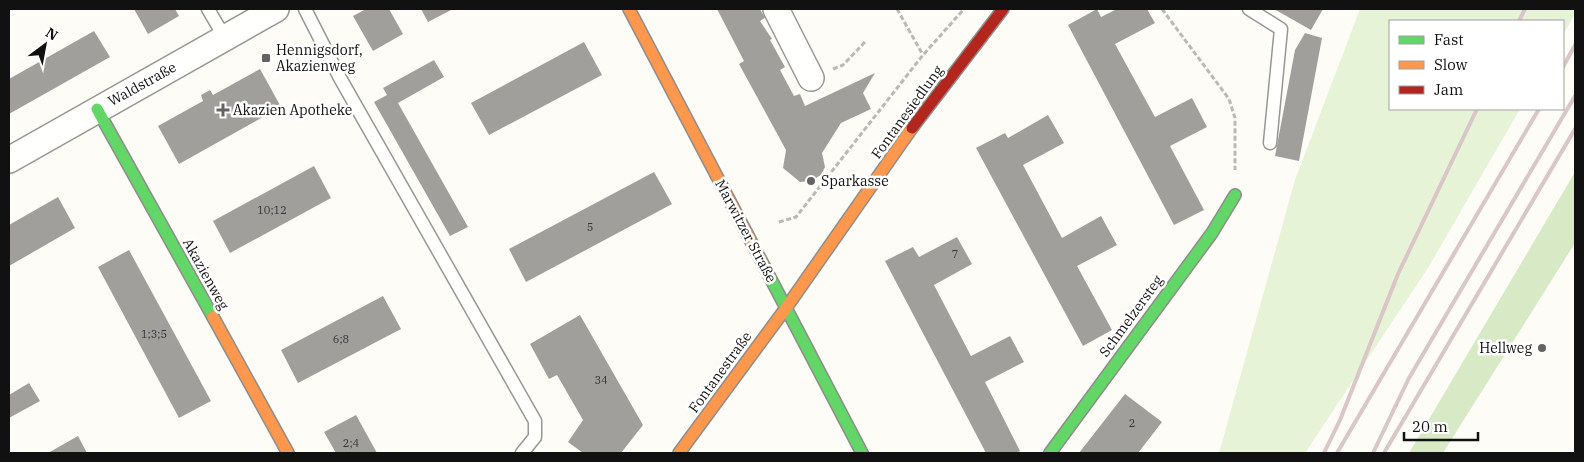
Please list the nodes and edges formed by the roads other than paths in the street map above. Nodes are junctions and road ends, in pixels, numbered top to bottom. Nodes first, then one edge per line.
1 (208, 9) edge
2 (276, 9) edge
3 (305, 9) edge
4 (628, 9) edge
5 (776, 9) edge
6 (1003, 9) edge
7 (1249, 9) edge
8 (225, 38) junction
9 (811, 78) road end
10 (98, 110) junction
11 (1270, 143) dead end
12 (9, 160) edge
13 (1235, 195) road end
14 (786, 308) junction
15 (288, 453) edge
16 (522, 453) edge
17 (679, 453) edge
18 (862, 453) edge
19 (1050, 453) edge

1 - 8 lane
2 - 8 street, Waldstraße
3 - 16 lane
4 - 14 street, Marwitzer Straße
5 - 9 street
6 - 14 street, Fontanesiedlung
7 - 11 lane
8 - 10 street, Waldstraße
10 - 12 street, Waldstraße
10 - 15 street, Akazienweg
13 - 19 street, Schmelzersteg
14 - 17 street, Fontanestraße
14 - 18 street, Marwitzer Straße

